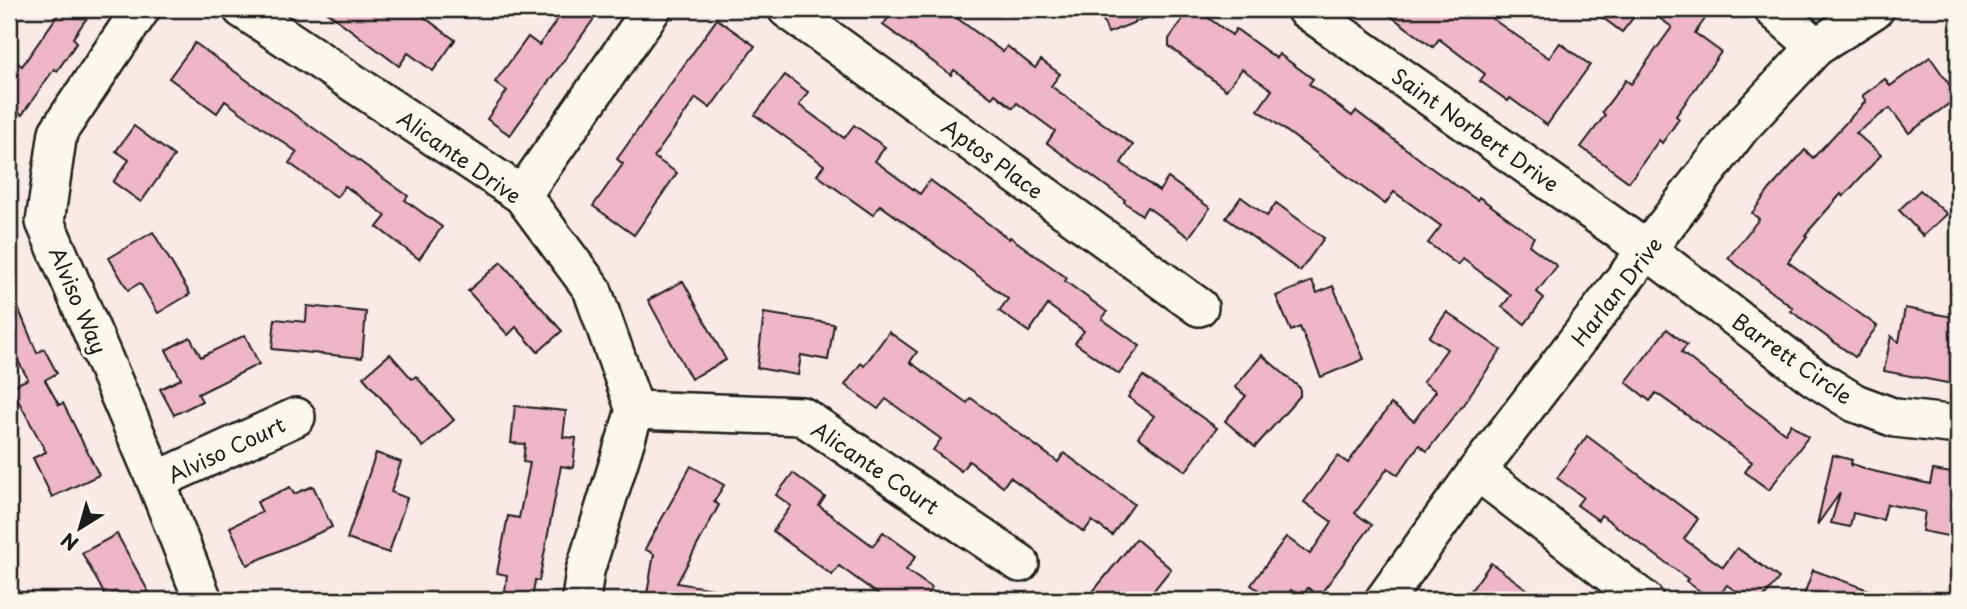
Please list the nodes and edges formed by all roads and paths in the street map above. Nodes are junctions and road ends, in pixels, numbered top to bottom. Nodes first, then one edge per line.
1 (141, 9) edge
2 (242, 9) edge
3 (652, 9) edge
4 (787, 9) edge
5 (1305, 9) edge
6 (1773, 9) edge
7 (1875, 9) edge
8 (1816, 47) junction
9 (522, 195) junction
10 (1647, 250) junction
11 (1199, 307) dead end
12 (635, 410) junction
13 (296, 417) dead end
14 (1958, 425) edge
15 (1477, 471) junction
16 (156, 481) junction
17 (1020, 564) dead end
18 (202, 600) edge
19 (581, 600) edge
20 (1384, 600) edge
21 (1644, 600) edge

1 - 16 street, Alviso Way
2 - 9 street, Alicante Drive
3 - 9 street
4 - 11 street, Aptos Place
5 - 10 street, Saint Norbert Drive
6 - 8 street
7 - 8 street, Harlan Drive
8 - 10 street, Harlan Drive
9 - 12 street, Alicante Drive
10 - 14 street, Barrett Circle
10 - 15 street, Harlan Drive
12 - 17 street, Alicante Court
12 - 19 street
13 - 16 street, Alviso Court
15 - 20 street, Harlan Drive
15 - 21 street
16 - 18 street, Alviso Way

